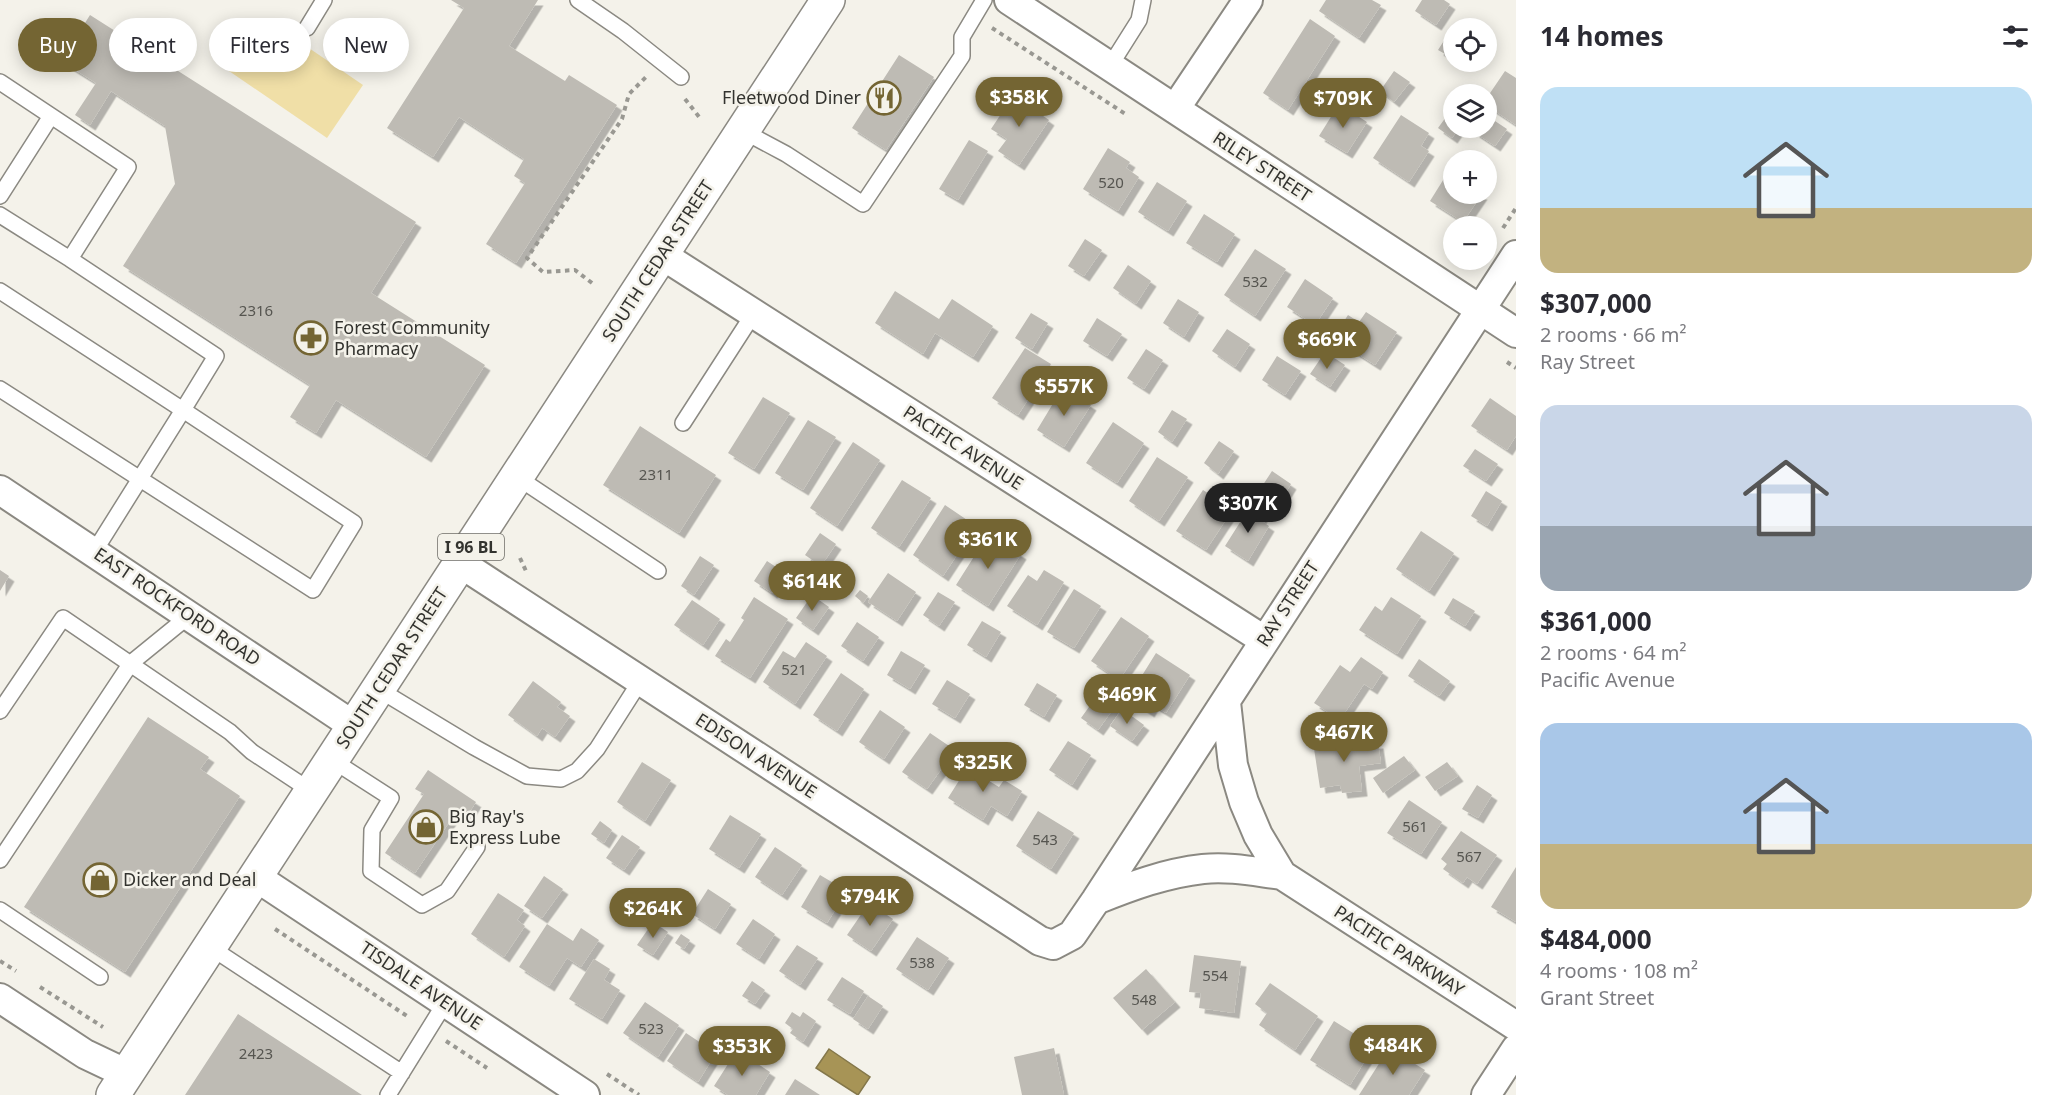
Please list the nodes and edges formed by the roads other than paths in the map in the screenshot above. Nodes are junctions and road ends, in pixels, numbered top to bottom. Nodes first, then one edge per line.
1 (324, 0) edge
2 (578, 0) edge
3 (828, 0) edge
4 (984, 0) edge
5 (1009, 0) edge
6 (1143, 0) edge
7 (1248, 0) edge
8 (311, 21) edge
9 (1110, 66) junction
10 (681, 77) dead end
11 (0, 82) edge
12 (1175, 109) junction
13 (51, 116) junction
14 (743, 131) junction
15 (0, 196) edge
16 (0, 215) edge
17 (662, 255) junction
18 (1516, 255) edge
19 (70, 259) junction
20 (0, 291) edge
21 (1480, 310) junction
22 (754, 314) junction
23 (1516, 333) edge
24 (0, 389) edge
25 (183, 410) junction
26 (682, 423) dead end
27 (517, 477) junction
28 (139, 478) junction
29 (0, 490) edge
30 (94, 552) junction
31 (460, 563) junction
32 (658, 571) dead end
33 (189, 615) junction
34 (1264, 640) junction
35 (131, 663) junction
36 (641, 680) junction
37 (378, 689) junction
38 (1226, 702) junction
39 (0, 711) edge
40 (354, 726) junction
41 (332, 760) junction
42 (311, 791) junction
43 (477, 847) dead end
44 (0, 860) edge
45 (1282, 875) junction
46 (256, 877) junction
47 (1096, 900) junction
48 (0, 910) edge
49 (1053, 945) joint
50 (210, 947) junction
51 (100, 977) dead end
52 (0, 998) edge
53 (445, 1003) junction
54 (1516, 1026) edge
55 (1516, 1049) edge
56 (402, 1073) junction
57 (120, 1084) edge
58 (388, 1095) edge
59 (585, 1095) edge
60 (1486, 1095) edge

1 - 8 lane
2 - 10 lane
3 - 14 main road, SOUTH CEDAR STREET / I 96 BL
4 - 14 lane
5 - 9 street, RILEY STREET
6 - 9 lane
7 - 12 street
9 - 12 street, RILEY STREET
11 - 13 lane
12 - 21 street, RILEY STREET
13 - 15 lane
13 - 19 lane
14 - 17 main road, SOUTH CEDAR STREET / I 96 BL
16 - 19 lane
17 - 22 street, PACIFIC AVENUE
17 - 27 main road, SOUTH CEDAR STREET / I 96 BL
18 - 21 street, RAY STREET
19 - 25 lane
20 - 25 lane
21 - 23 street, RILEY STREET
21 - 34 street, RAY STREET
22 - 26 lane
22 - 34 street, PACIFIC AVENUE
24 - 28 lane
25 - 28 lane
25 - 28 lane
27 - 31 main road, SOUTH CEDAR STREET / I 96 BL
27 - 32 lane
28 - 30 lane
29 - 30 street, EAST ROCKFORD ROAD
30 - 33 street, EAST ROCKFORD ROAD
31 - 36 street, EDISON AVENUE
31 - 37 main road, SOUTH CEDAR STREET / I 96 BL
33 - 35 lane
33 - 40 street, EAST ROCKFORD ROAD
34 - 38 street, RAY STREET
35 - 39 lane
35 - 42 lane
35 - 44 lane
36 - 37 lane
36 - 49 street, EDISON AVENUE
37 - 40 main road, SOUTH CEDAR STREET / I 96 BL
38 - 45 street, PACIFIC PARKWAY
38 - 47 street, RAY STREET
40 - 41 main road, SOUTH CEDAR STREET / I 96 BL
41 - 42 main road, SOUTH CEDAR STREET / I 96 BL
41 - 43 lane
42 - 46 main road, SOUTH CEDAR STREET / I 96 BL
45 - 47 street, PACIFIC PARKWAY
45 - 54 street, PACIFIC PARKWAY
46 - 50 main road, SOUTH CEDAR STREET / I 96 BL
46 - 53 street, TISDALE AVENUE
47 - 49 street, RAY STREET
48 - 51 lane
50 - 56 lane
50 - 57 main road, SOUTH CEDAR STREET / I 96 BL
52 - 57 street
53 - 56 lane
53 - 59 street, TISDALE AVENUE
55 - 60 street
56 - 58 lane

